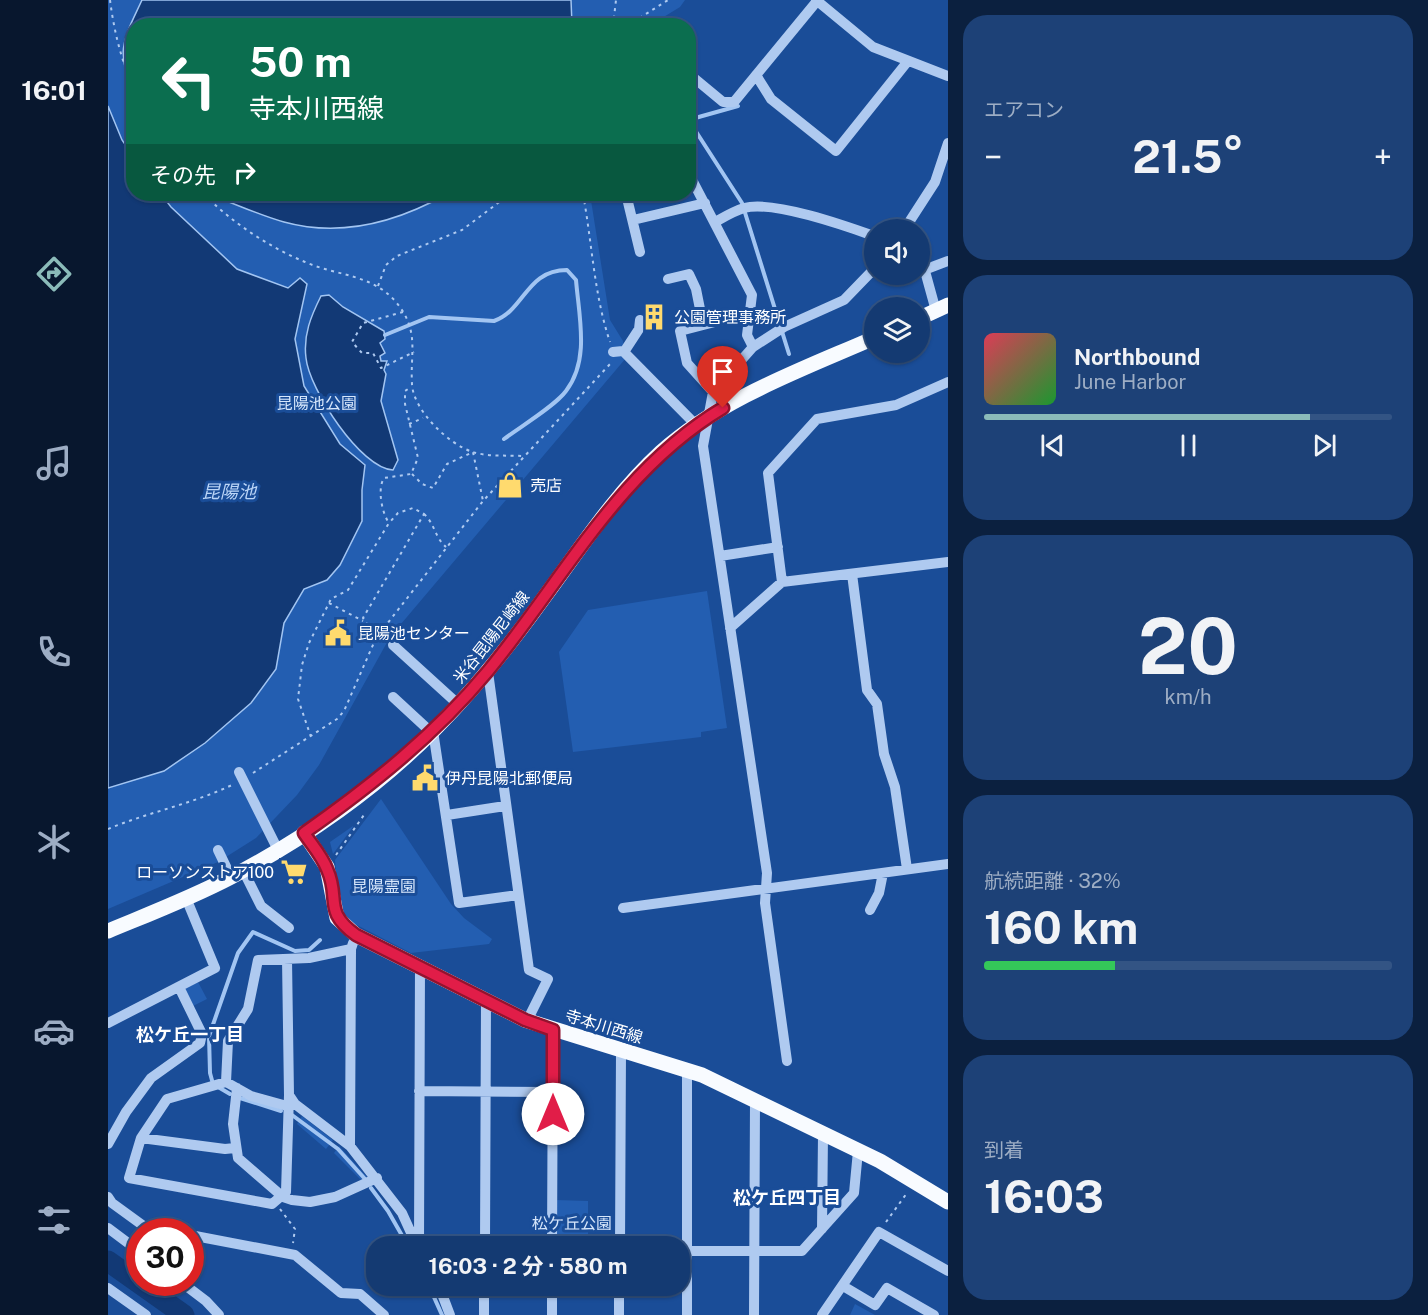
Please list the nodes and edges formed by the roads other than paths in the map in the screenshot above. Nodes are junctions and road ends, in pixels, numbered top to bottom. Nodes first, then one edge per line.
1 (816, 0) edge
2 (908, 61) junction
3 (756, 75) junction
4 (948, 76) edge
5 (696, 80) edge
6 (948, 143) edge
7 (696, 187) edge
8 (628, 201) edge
9 (705, 203) junction
10 (914, 219) edge
11 (633, 220) junction
12 (715, 222) junction
13 (864, 233) edge
14 (640, 252) dead end
15 (948, 261) edge
16 (930, 267) edge
17 (668, 279) dead end
18 (864, 279) edge
19 (930, 285) edge
20 (942, 308) edge
21 (640, 320) dead end
22 (703, 324) junction
23 (748, 324) junction
24 (864, 342) edge
25 (753, 347) junction
26 (948, 382) edge
27 (713, 392) junction
28 (711, 415) junction
29 (696, 425) junction
30 (778, 547) junction
31 (720, 556) junction
32 (948, 562) edge
33 (852, 574) junction
34 (782, 582) junction
35 (730, 628) junction
36 (393, 645) dead end
37 (488, 672) junction
38 (393, 698) dead end
39 (459, 705) junction
40 (432, 732) junction
41 (241, 776) road end
42 (505, 806) junction
43 (447, 815) junction
44 (304, 833) junction
45 (218, 850) dead end
46 (278, 850) junction
47 (948, 864) edge
48 (908, 869) junction
49 (237, 873) junction
50 (883, 873) junction
51 (766, 889) junction
52 (518, 895) junction
53 (186, 898) junction
54 (623, 908) dead end
55 (870, 910) dead end
56 (289, 928) dead end
57 (108, 931) edge
58 (354, 942) junction
59 (287, 960) junction
60 (420, 965) junction
61 (179, 987) junction
62 (486, 1000) junction
63 (527, 1021) junction
64 (108, 1023) edge
65 (553, 1030) junction
66 (621, 1051) junction
67 (787, 1061) dead end
68 (687, 1069) junction
69 (226, 1082) junction
70 (237, 1088) junction
71 (419, 1091) junction
72 (486, 1092) junction
73 (553, 1092) junction
74 (755, 1100) junction
75 (288, 1101) junction
76 (823, 1134) junction
77 (141, 1138) junction
78 (108, 1144) edge
79 (350, 1146) junction
80 (235, 1148) junction
81 (858, 1151) junction
82 (377, 1178) junction
83 (108, 1197) edge
84 (281, 1198) junction
85 (948, 1202) edge
86 (132, 1218) edge
87 (108, 1228) edge
88 (822, 1228) junction
89 (413, 1236) edge
90 (418, 1236) edge
91 (485, 1236) edge
92 (552, 1236) edge
93 (620, 1236) edge
94 (683, 1236) edge
95 (204, 1238) edge
96 (126, 1242) edge
97 (690, 1251) edge
98 (754, 1251) junction
99 (948, 1272) edge
100 (843, 1286) junction
101 (108, 1288) edge
102 (197, 1296) edge
103 (443, 1296) edge
104 (484, 1296) edge
105 (552, 1296) edge
106 (619, 1296) edge
107 (686, 1296) edge
108 (146, 1315) edge
109 (219, 1315) edge
110 (384, 1315) edge
111 (450, 1315) edge
112 (484, 1315) edge
113 (552, 1315) edge
114 (619, 1315) edge
115 (687, 1315) edge
116 (754, 1315) edge
117 (822, 1315) edge
118 (934, 1315) edge

1 - 2 street
1 - 3 street
2 - 3 street
2 - 4 street
3 - 5 street
6 - 10 street
7 - 9 street
8 - 11 street
9 - 11 street
9 - 12 street
11 - 14 street
12 - 13 street
12 - 23 street
15 - 16 street
17 - 22 street
18 - 25 street
19 - 20 street
21 - 29 street
22 - 23 street
22 - 27 street
23 - 25 street
24 - 28 main road, 米谷昆陽尼崎線
25 - 27 street
26 - 30 street
27 - 28 street
28 - 29 main road, 米谷昆陽尼崎線
28 - 31 street
29 - 37 main road, 米谷昆陽尼崎線
30 - 31 street
30 - 34 street
31 - 35 street
32 - 33 street
33 - 34 street
33 - 48 street
34 - 35 street
35 - 51 street
36 - 39 street
37 - 39 main road, 米谷昆陽尼崎線
37 - 42 street
38 - 40 street
39 - 40 main road, 米谷昆陽尼崎線
40 - 43 street
40 - 44 main road, 米谷昆陽尼崎線
41 - 46 street
42 - 43 street
42 - 52 street
43 - 52 street
44 - 46 main road, 米谷昆陽尼崎線
44 - 58 main road, 寺本川西線
45 - 49 street
46 - 49 main road, 米谷昆陽尼崎線
47 - 48 street
48 - 50 street
49 - 53 main road, 米谷昆陽尼崎線
49 - 56 street
50 - 51 street
50 - 55 street
51 - 54 street
51 - 67 street
52 - 63 street
53 - 57 main road, 米谷昆陽尼崎線
53 - 61 street
58 - 59 street
58 - 60 main road, 寺本川西線
58 - 79 street
59 - 69 street
59 - 75 street
60 - 62 main road, 寺本川西線
60 - 71 street
61 - 64 street
61 - 78 street
62 - 63 main road, 寺本川西線
62 - 72 street
63 - 65 main road, 寺本川西線
65 - 66 main road, 寺本川西線
65 - 73 street
66 - 68 main road, 寺本川西線
66 - 93 street
68 - 74 main road, 寺本川西線
68 - 94 street
69 - 70 street
69 - 77 street
70 - 75 street
70 - 80 street
71 - 72 street
71 - 90 street
72 - 73 street
72 - 91 street
73 - 92 street
74 - 76 main road, 寺本川西線
74 - 98 street
75 - 79 street
75 - 84 street
76 - 81 main road, 寺本川西線
76 - 88 street
77 - 80 street
77 - 84 street
79 - 82 street
80 - 84 street
81 - 85 main road, 寺本川西線
81 - 88 street
82 - 84 street
82 - 89 street
83 - 86 street
87 - 96 street
88 - 98 street
95 - 110 street
97 - 98 street
98 - 116 street
99 - 100 street
100 - 117 street
100 - 118 street
101 - 108 street
102 - 109 street
103 - 111 street
104 - 112 street
105 - 113 street
106 - 114 street
107 - 115 street

